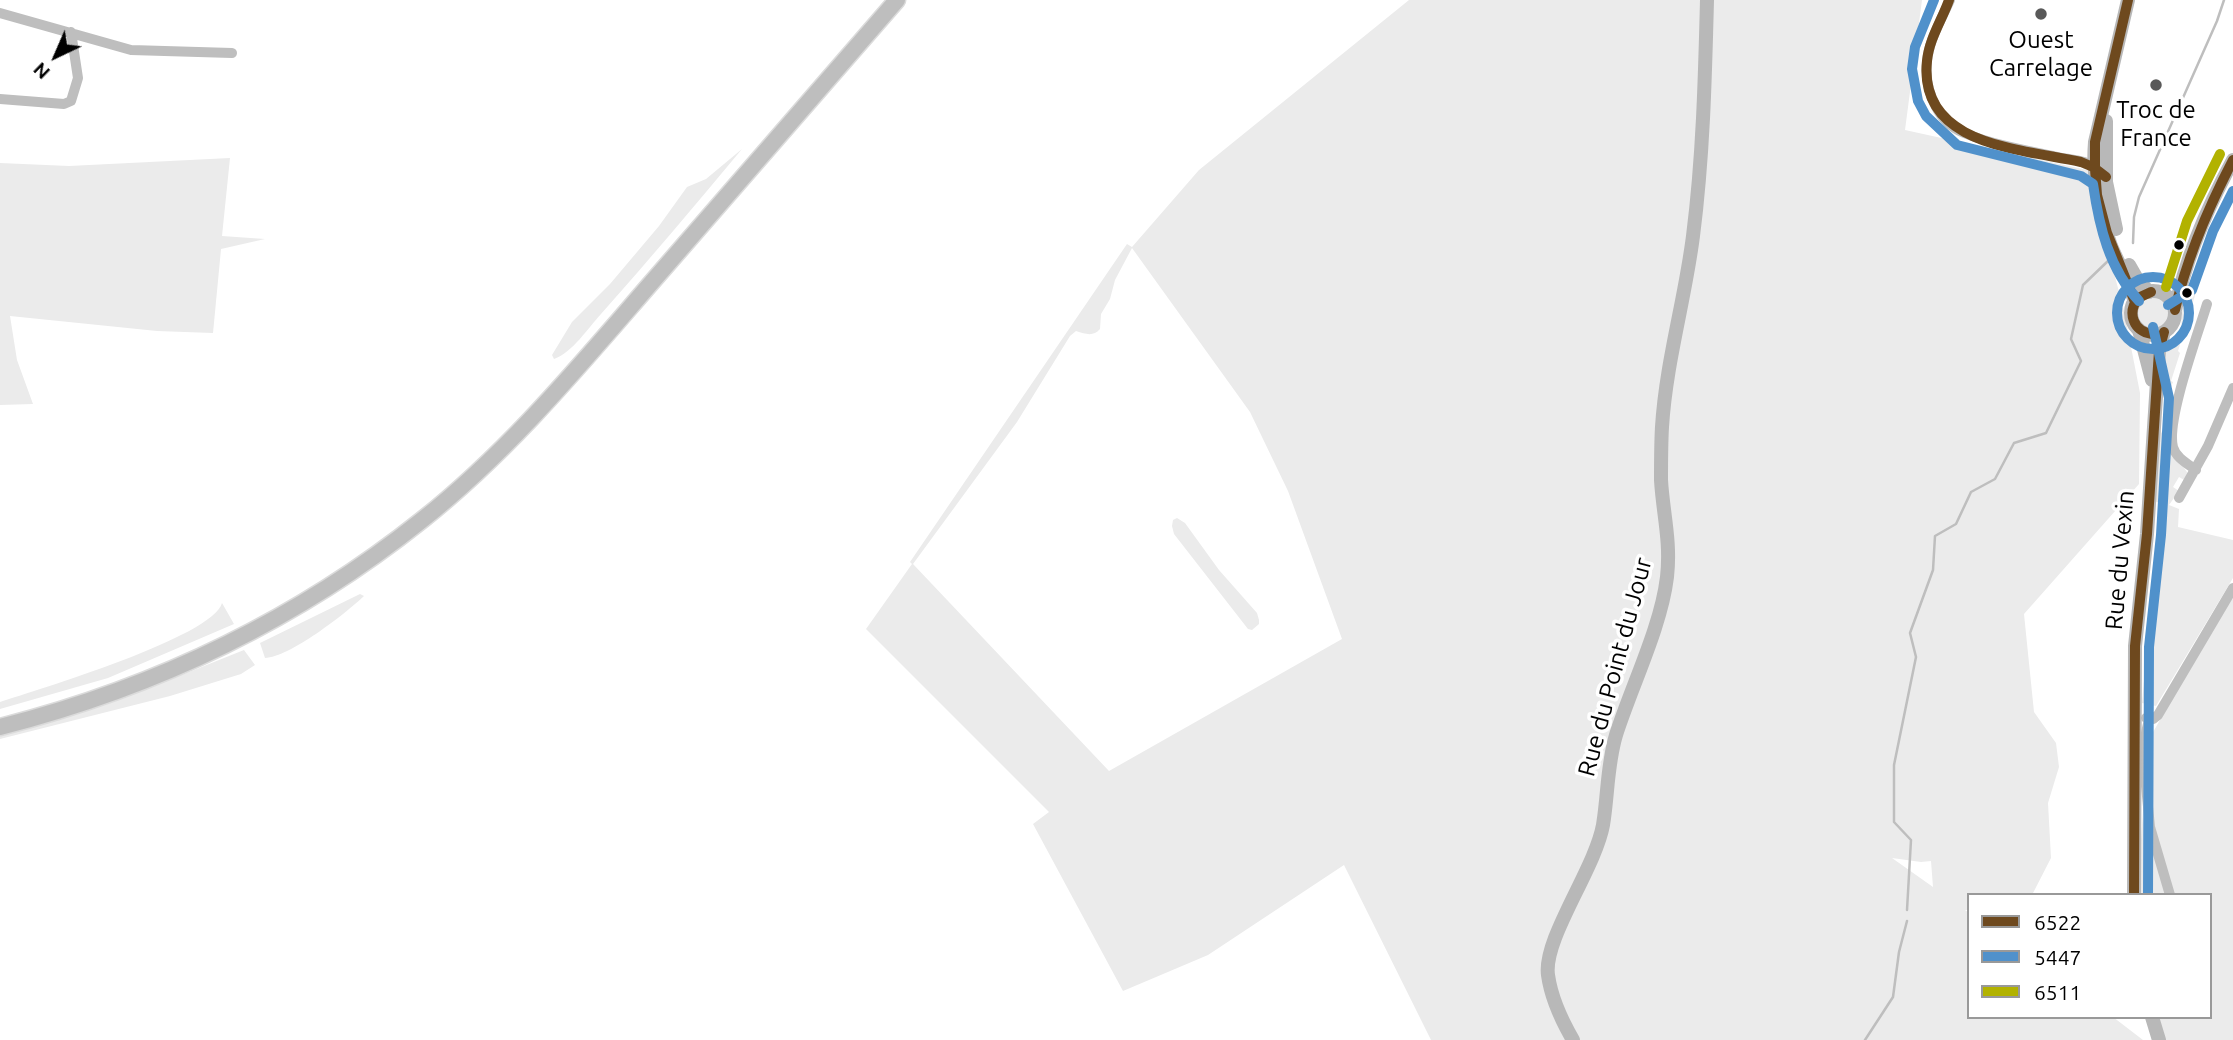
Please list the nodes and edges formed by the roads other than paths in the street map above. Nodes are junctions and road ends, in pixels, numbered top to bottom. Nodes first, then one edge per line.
1 (886, 0) edge
2 (897, 0) edge
3 (1707, 0) edge
4 (1950, 0) edge
5 (2128, 0) edge
6 (0, 13) edge
7 (71, 32) junction
8 (232, 53) dead end
9 (0, 99) edge
10 (2106, 99) junction
11 (2094, 149) junction
12 (2053, 156) junction
13 (2233, 160) edge
14 (2094, 165) junction
15 (2106, 177) junction
16 (2180, 283) junction
17 (2155, 293) junction
18 (2135, 302) junction
19 (2207, 304) dead end
20 (2175, 310) junction
21 (2139, 330) junction
22 (2164, 332) junction
23 (2233, 388) edge
24 (2155, 410) junction
25 (2174, 421) junction
26 (2174, 434) junction
27 (2196, 470) junction
28 (2179, 499) dead end
29 (2233, 588) edge
30 (0, 716) edge
31 (2142, 717) junction
32 (0, 727) edge
33 (2138, 770) junction
34 (2134, 893) edge
35 (2169, 893) edge
36 (2153, 1019) edge
37 (1573, 1040) edge
38 (2159, 1040) edge

1 - 30 main road
2 - 32 main road
3 - 37 main road, Rue du Point du Jour
4 - 12 street
5 - 10 main road
6 - 7 street
7 - 8 street
7 - 9 street
10 - 11 main road
10 - 15 main road
11 - 12 street
11 - 14 main road
12 - 14 street
13 - 16 main road
14 - 15 street
14 - 18 main road
15 - 17 main road
16 - 17 main road
16 - 20 main road
17 - 18 main road
17 - 20 main road
18 - 21 main road
19 - 25 street
20 - 22 main road
21 - 22 main road
21 - 24 main road
22 - 24 main road, Rue du Vexin
23 - 27 street
24 - 25 street
24 - 26 street
24 - 31 main road, Rue du Vexin
25 - 26 street
26 - 27 street
27 - 28 street
29 - 31 street
31 - 33 main road, Rue du Vexin
33 - 34 main road, Rue du Vexin
33 - 35 street
36 - 38 main road

